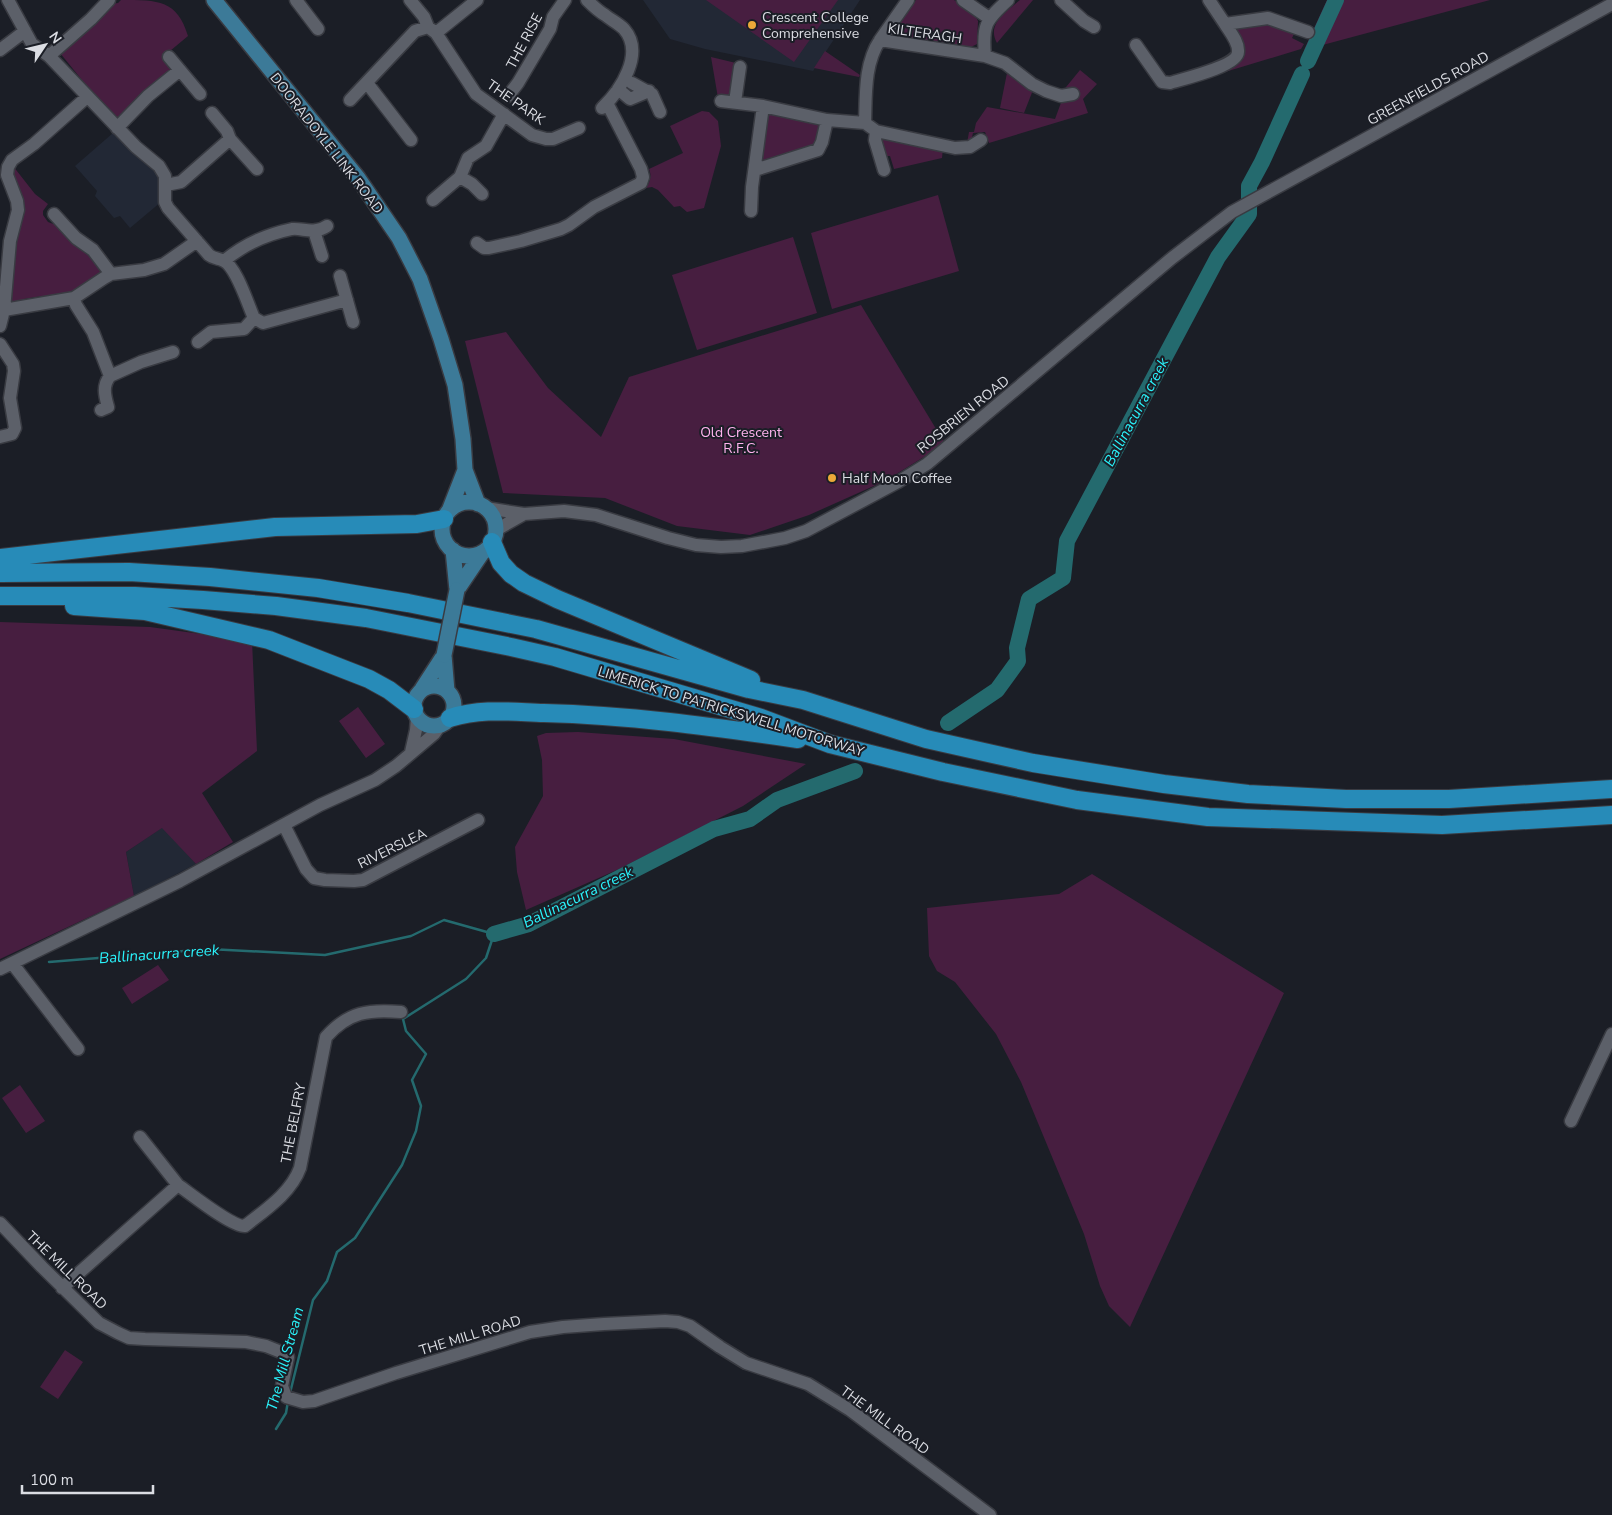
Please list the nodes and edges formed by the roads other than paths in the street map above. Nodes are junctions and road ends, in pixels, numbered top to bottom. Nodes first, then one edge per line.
1 (8, 0) edge
2 (109, 0) edge
3 (214, 0) edge
4 (296, 0) edge
5 (410, 0) edge
6 (477, 0) edge
7 (566, 0) edge
8 (587, 0) edge
9 (908, 0) edge
10 (963, 0) edge
11 (1008, 0) edge
12 (1061, 0) edge
13 (1209, 0) edge
14 (1612, 4) edge
15 (989, 18) junction
16 (1225, 24) junction
17 (1094, 27) dead end
18 (318, 29) dead end
19 (432, 30) junction
20 (25, 31) junction
21 (1308, 32) dead end
22 (880, 40) junction
23 (1136, 45) dead end
24 (0, 50) edge
25 (49, 56) junction
26 (985, 56) junction
27 (170, 57) dead end
28 (740, 67) dead end
29 (180, 70) junction
30 (367, 83) junction
31 (632, 83) dead end
32 (618, 89) junction
33 (648, 91) junction
34 (200, 94) dead end
35 (1073, 94) dead end
36 (508, 96) dead end
37 (87, 97) junction
38 (350, 100) dead end
39 (721, 101) dead end
40 (735, 102) junction
41 (763, 106) junction
42 (212, 112) dead end
43 (660, 112) dead end
44 (504, 114) junction
45 (827, 120) junction
46 (865, 123) junction
47 (117, 128) junction
48 (579, 128) dead end
49 (876, 131) junction
50 (230, 139) junction
51 (411, 140) dead end
52 (981, 140) dead end
53 (257, 169) dead end
54 (755, 170) junction
55 (884, 170) dead end
56 (460, 177) junction
57 (166, 185) junction
58 (482, 194) dead end
59 (1258, 198) joint
60 (434, 200) dead end
61 (751, 211) dead end
62 (54, 214) dead end
63 (327, 226) dead end
64 (314, 231) junction
65 (197, 241) junction
66 (477, 243) dead end
67 (322, 256) dead end
68 (224, 261) junction
69 (111, 274) junction
70 (340, 276) dead end
71 (74, 298) junction
72 (347, 300) junction
73 (4, 310) junction
74 (254, 318) junction
75 (353, 322) dead end
76 (0, 326) edge
77 (198, 342) dead end
78 (0, 344) edge
79 (173, 352) dead end
80 (110, 376) junction
81 (101, 410) dead end
82 (0, 437) edge
83 (465, 470) junction
84 (482, 506) junction
85 (524, 514) junction
86 (446, 515) junction
87 (490, 542) junction
88 (452, 550) junction
89 (0, 558) edge
90 (0, 573) edge
91 (457, 590) junction
92 (0, 596) edge
93 (0, 606) edge
94 (444, 655) junction
95 (422, 689) junction
96 (448, 691) junction
97 (803, 700) junction
98 (415, 713) junction
99 (445, 721) junction
100 (830, 744) junction
101 (410, 752) junction
102 (1612, 789) edge
103 (1612, 815) edge
104 (478, 820) dead end
105 (284, 825) junction
106 (12, 963) junction
107 (0, 969) edge
108 (401, 1012) dead end
109 (1612, 1034) edge
110 (78, 1049) dead end
111 (1571, 1121) dead end
112 (140, 1137) dead end
113 (178, 1185) junction
114 (0, 1223) edge
115 (62, 1288) junction
116 (990, 1515) edge

1 - 20 street
2 - 25 street
3 - 83 main road, DOORADOYLE LINK ROAD
4 - 18 street
5 - 19 street, THE PARK
6 - 19 street
7 - 36 street, THE RISE
8 - 32 street
9 - 22 street
10 - 15 street
11 - 15 street
12 - 17 street
13 - 16 street
14 - 59 street, GREENFIELDS ROAD
15 - 26 street
16 - 21 street
16 - 23 street
19 - 30 street
19 - 44 street, THE PARK
20 - 24 street
20 - 25 street
22 - 26 street, KILTERAGH
22 - 46 street, KILTERAGH
25 - 37 street
26 - 35 street, KILTERAGH
27 - 29 street
28 - 40 street
29 - 34 street
29 - 47 street
30 - 38 street
30 - 51 street
31 - 33 street
32 - 33 street
32 - 66 street
33 - 43 street
37 - 47 street
37 - 73 street
39 - 40 street
40 - 41 street
41 - 45 street
41 - 54 street
42 - 50 street
44 - 48 street, THE PARK
44 - 56 street
45 - 46 street
45 - 54 street
46 - 49 street
47 - 57 street
49 - 52 street
49 - 55 street
50 - 53 street
50 - 57 street
54 - 61 street
56 - 58 street
56 - 60 street
57 - 65 street
59 - 85 street, ROSBRIEN ROAD
62 - 69 street
63 - 64 street
64 - 67 street
64 - 68 street
65 - 68 street
65 - 69 street
68 - 74 street
69 - 71 street
70 - 72 street
71 - 73 street
71 - 80 street
72 - 74 street
72 - 75 street
73 - 76 street
74 - 77 street
78 - 82 street
79 - 80 street
80 - 81 street
83 - 84 main road, DOORADOYLE LINK ROAD
83 - 86 main road, DOORADOYLE LINK ROAD
84 - 85 street, ROSBRIEN ROAD
84 - 86 main road
84 - 87 main road
85 - 87 street, ROSBRIEN ROAD
86 - 88 main road
86 - 89 highway
87 - 88 main road
87 - 91 main road
87 - 97 highway
88 - 91 main road
90 - 97 highway, LIMERICK TO PATRICKSWELL MOTORWAY
91 - 94 main road, bridge
92 - 100 highway, LIMERICK TO PATRICKSWELL MOTORWAY
93 - 98 highway
94 - 95 main road
94 - 96 main road
95 - 96 main road
95 - 98 main road
96 - 99 main road
97 - 102 highway, LIMERICK TO PATRICKSWELL MOTORWAY
98 - 99 main road
98 - 101 street
99 - 100 highway
99 - 101 street
100 - 103 highway, LIMERICK TO PATRICKSWELL MOTORWAY
101 - 105 street
104 - 105 street, RIVERSLEA
105 - 106 street
106 - 107 street
106 - 110 street
108 - 113 street, THE BELFRY
109 - 111 street
112 - 113 street, THE BELFRY
113 - 115 street
114 - 115 street, THE MILL ROAD
115 - 116 street, THE MILL ROAD

